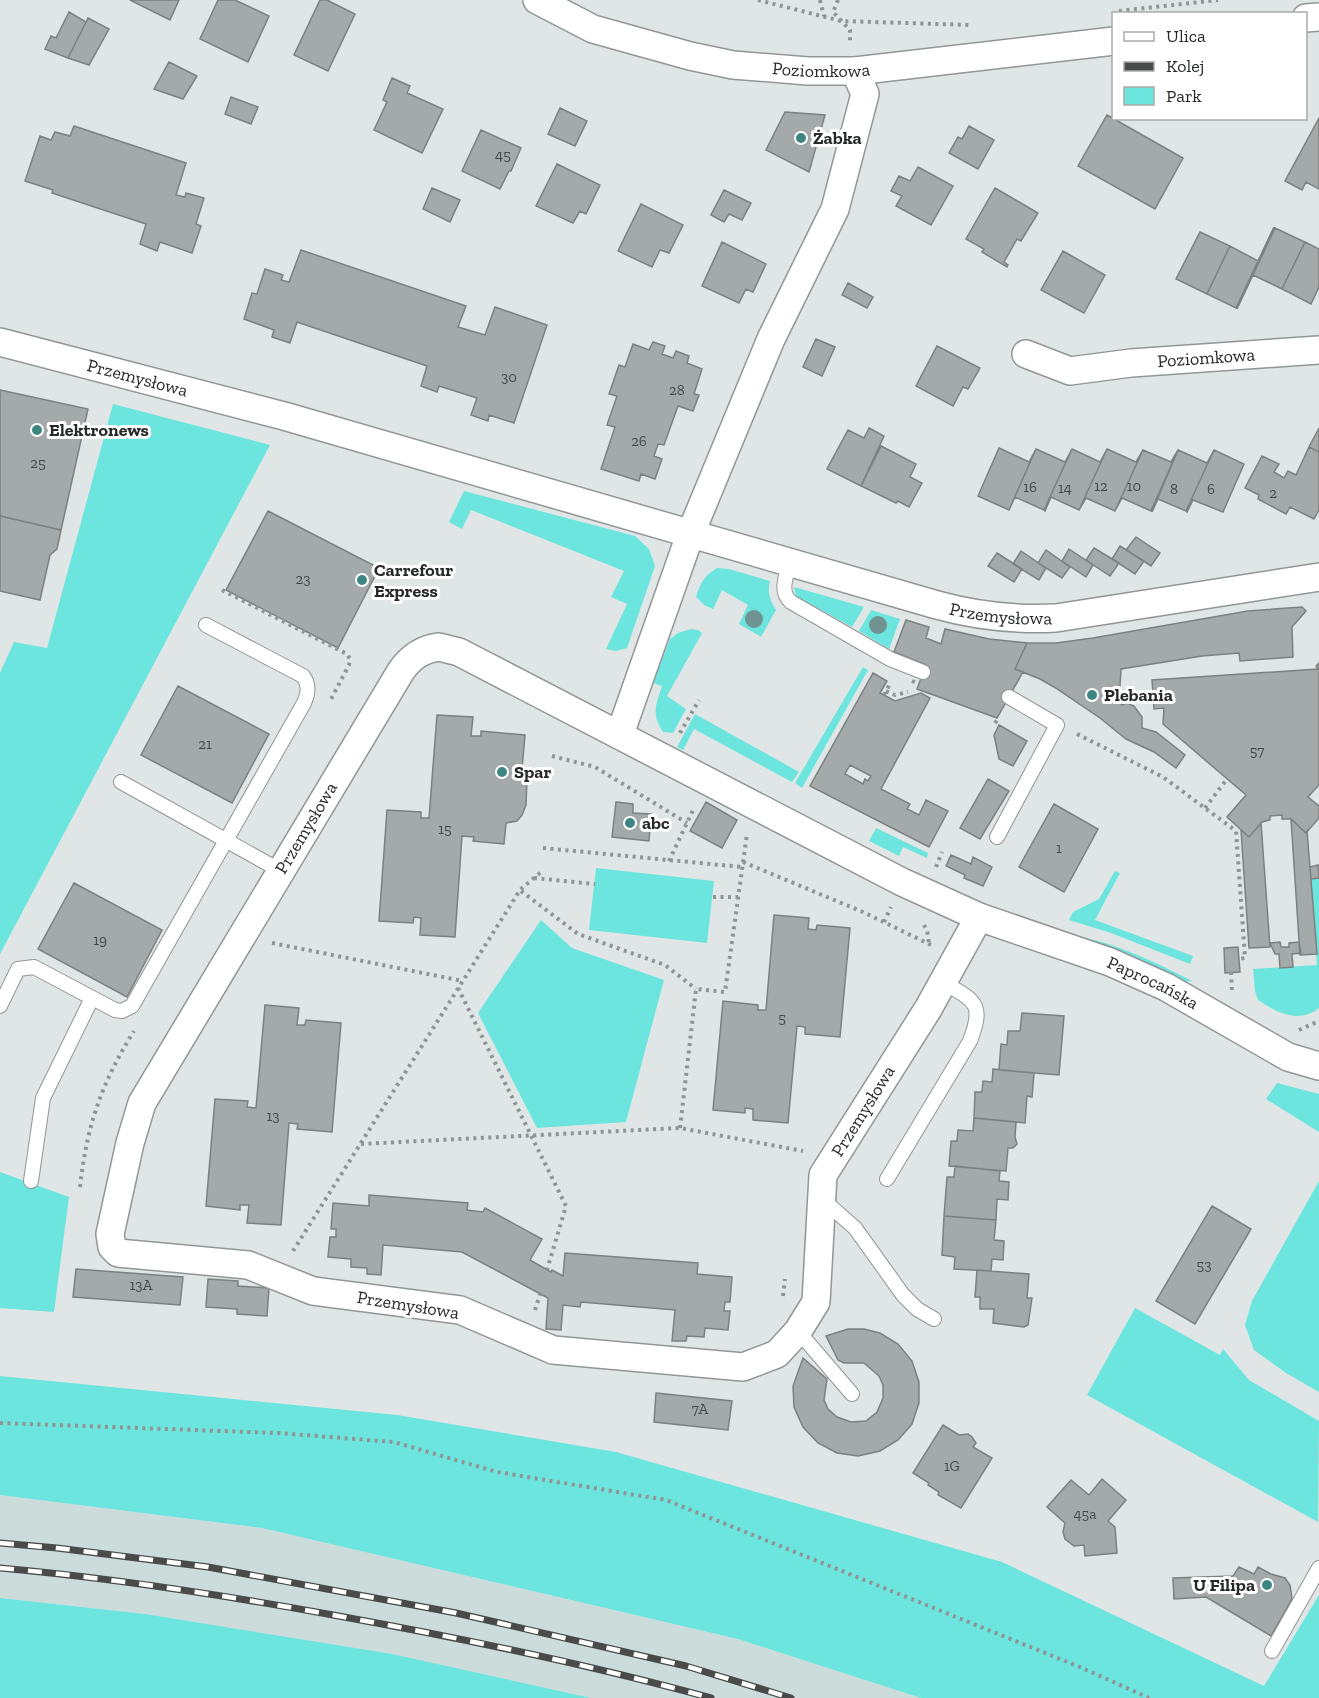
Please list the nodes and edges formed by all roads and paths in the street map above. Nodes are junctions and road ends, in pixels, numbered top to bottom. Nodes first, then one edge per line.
1 (537, 0) edge
2 (758, 0) edge
3 (820, 0) edge
4 (838, 0) edge
5 (1211, 0) edge
6 (1218, 0) edge
7 (1108, 12) dead end
8 (825, 17) junction
9 (841, 21) junction
10 (973, 25) dead end
11 (1112, 41) edge
12 (855, 71) junction
13 (0, 342) edge
14 (1319, 350) edge
15 (1026, 354) dead end
16 (690, 535) junction
17 (790, 563) junction
18 (1319, 577) edge
19 (222, 590) dead end
20 (206, 625) dead end
21 (347, 672) dead end
22 (921, 678) joint
23 (912, 681) dead end
24 (896, 686) dead end
25 (909, 691) dead end
26 (1009, 697) dead end
27 (699, 700) dead end
28 (1057, 725) junction
29 (620, 734) junction
30 (675, 741) dead end
31 (552, 756) dead end
32 (1227, 779) dead end
33 (707, 780) junction
34 (121, 782) dead end
35 (751, 804) junction
36 (1204, 808) junction
37 (687, 823) junction
38 (997, 837) dead end
39 (227, 840) junction
40 (543, 848) dead end
41 (669, 861) junction
42 (743, 862) junction
43 (742, 867) junction
44 (280, 870) junction
45 (541, 872) dead end
46 (534, 878) junction
47 (595, 884) dead end
48 (520, 890) junction
49 (713, 897) dead end
50 (738, 897) junction
51 (979, 917) junction
52 (263, 942) dead end
53 (956, 958) junction
54 (1239, 959) dead end
55 (1231, 972) dead end
56 (463, 981) junction
57 (944, 981) junction
58 (458, 988) junction
59 (696, 989) junction
60 (1233, 996) dead end
61 (92, 998) junction
62 (0, 1006) edge
63 (1319, 1066) edge
64 (680, 1128) junction
65 (531, 1137) junction
66 (361, 1144) junction
67 (813, 1152) dead end
68 (887, 1179) dead end
69 (32, 1180) dead end
70 (822, 1199) junction
71 (547, 1270) dead end
72 (277, 1277) junction
73 (934, 1319) dead end
74 (798, 1331) junction
75 (852, 1394) dead end
76 (0, 1423) edge
77 (1319, 1568) edge
78 (1272, 1651) dead end
79 (1149, 1698) edge

1 - 12 street, Poziomkowa
2 - 8 path
3 - 8 path
4 - 9 path
5 - 6 path
5 - 7 path
8 - 9 path
9 - 10 path
9 - 12 path
11 - 12 street, Poziomkowa
12 - 16 street
13 - 16 street, Przemysłowa
14 - 15 street, Poziomkowa
16 - 17 street, Przemysłowa
16 - 29 street
17 - 18 street, Przemysłowa
17 - 22 lane
19 - 21 path
20 - 39 lane
22 - 23 path, bridge
24 - 25 path
26 - 28 lane
27 - 30 path
28 - 36 path
28 - 38 lane
29 - 33 street, Przemysłowa
29 - 44 street, Przemysłowa
31 - 37 path
32 - 36 path
33 - 35 street, Przemysłowa
33 - 37 path
34 - 39 lane
35 - 42 path
35 - 51 street, Przemysłowa
36 - 54 path
37 - 41 path
39 - 44 lane
39 - 61 lane
40 - 41 path
41 - 43 path
42 - 43 path
42 - 53 path
43 - 50 path
44 - 72 street, Przemysłowa
45 - 46 path
46 - 47 path
46 - 48 path
48 - 56 path
48 - 59 path
49 - 50 path
50 - 59 path
51 - 53 street, Przemysłowa
51 - 63 street, Paprocańska
52 - 56 path
53 - 57 street, Przemysłowa
55 - 60 path
56 - 58 path
57 - 68 lane
57 - 70 street, Przemysłowa
58 - 65 path
58 - 66 path
59 - 64 path
61 - 62 lane
61 - 69 lane
64 - 65 path
64 - 67 path
65 - 66 path
65 - 71 path
66 - 72 path
70 - 73 lane
70 - 74 street, Przemysłowa
72 - 74 street, Przemysłowa
74 - 75 lane
76 - 79 path
77 - 78 lane

